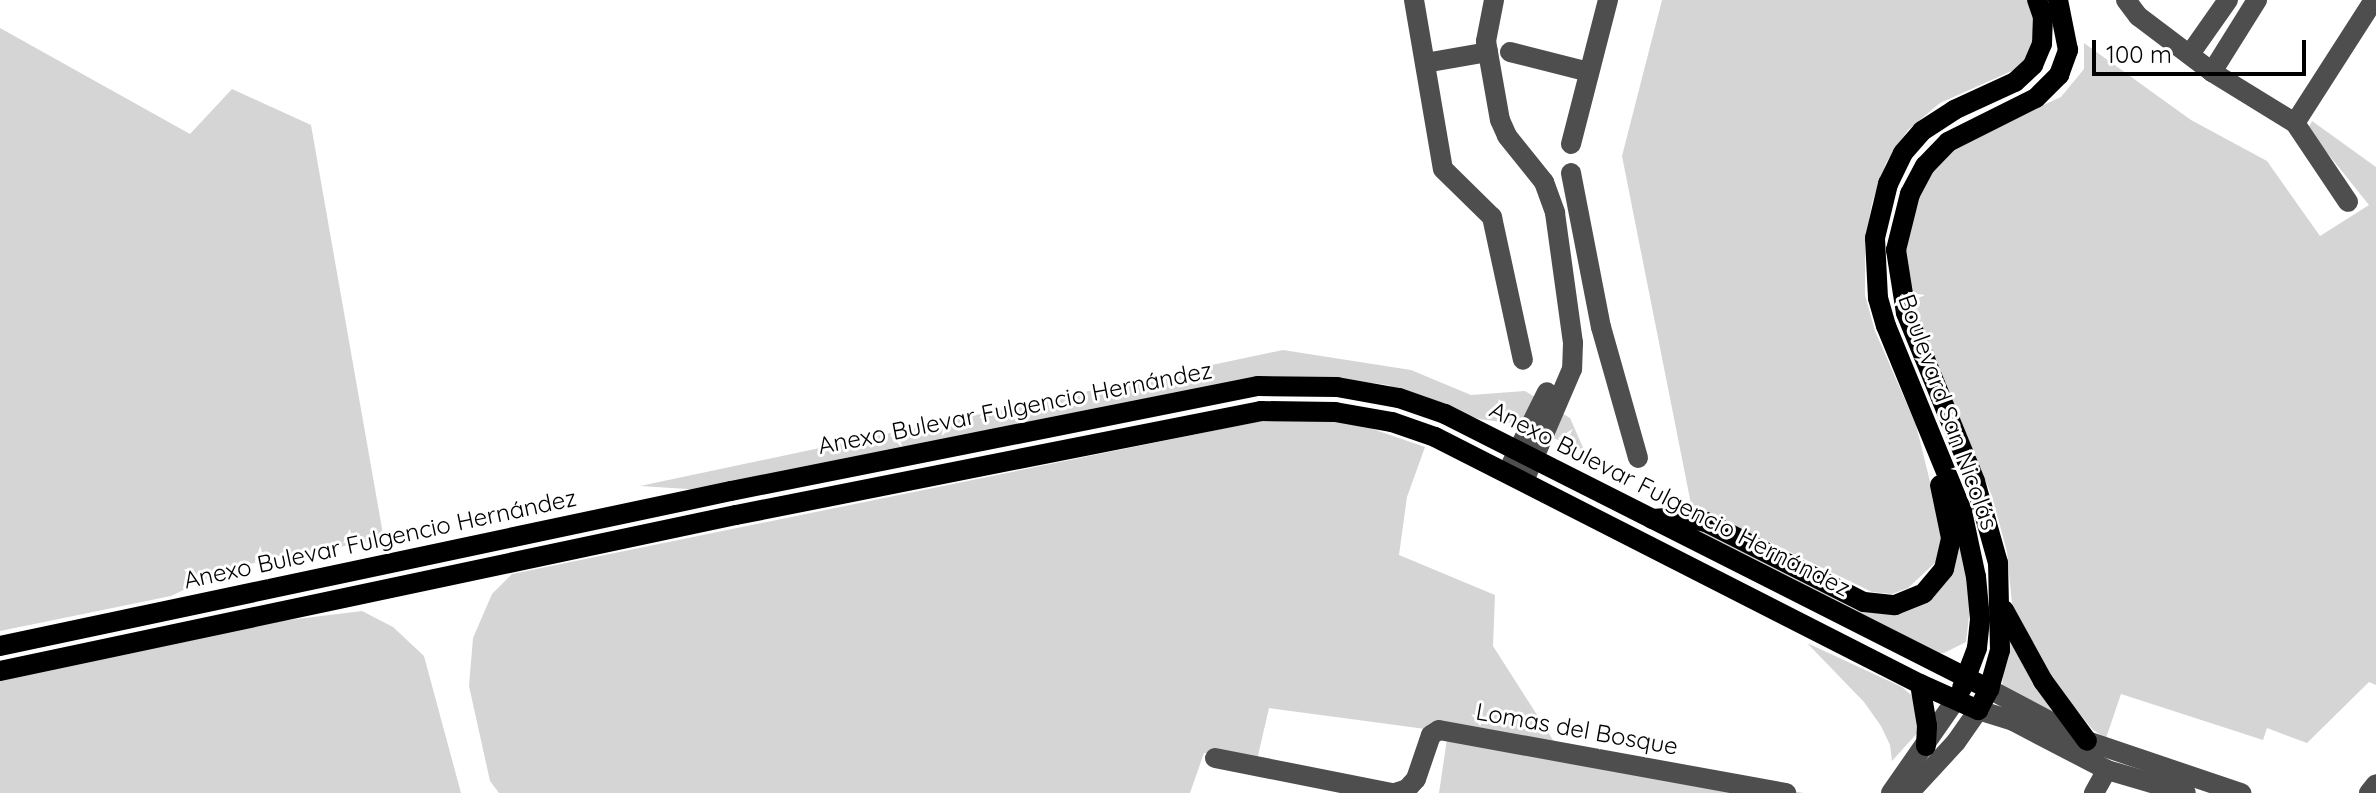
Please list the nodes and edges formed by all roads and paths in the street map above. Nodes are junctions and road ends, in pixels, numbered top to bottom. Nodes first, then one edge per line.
1 (1414, 0) edge
2 (1494, 0) edge
3 (1608, 0) edge
4 (2037, 0) edge
5 (2058, 0) edge
6 (2126, 0) edge
7 (2228, 0) edge
8 (2257, 0) edge
9 (2374, 0) edge
10 (1488, 52) junction
11 (1510, 52) dead end
12 (2190, 54) junction
13 (1425, 63) junction
14 (1589, 72) junction
15 (2212, 72) junction
16 (2295, 123) junction
17 (1571, 144) dead end
18 (1571, 173) dead end
19 (2348, 202) dead end
20 (1580, 224) junction
21 (1557, 227) junction
22 (1523, 360) dead end
23 (1920, 408) junction
24 (1526, 455) junction
25 (1638, 458) dead end
26 (1515, 477) junction
27 (1651, 520) junction
28 (2001, 603) junction
29 (0, 646) edge
30 (0, 671) edge
31 (1967, 678) junction
32 (1920, 684) junction
33 (1989, 689) junction
34 (1955, 701) junction
35 (1978, 710) junction
36 (2087, 741) junction
37 (1926, 746) junction
38 (1215, 758) dead end
39 (2107, 770) junction
40 (2376, 784) edge
41 (1340, 788) edge
42 (1393, 793) edge
43 (1786, 793) edge
44 (1891, 793) edge
45 (1909, 793) edge
46 (2094, 793) edge
47 (2186, 793) edge
48 (2241, 793) edge
49 (2369, 793) edge

1 - 13 street
2 - 10 street
3 - 14 street
4 - 23 main road, Boulevard San Nicolás
5 - 28 main road, Boulevard San Nicolás
6 - 12 street
7 - 12 street
8 - 15 street
9 - 16 street
10 - 13 street
10 - 21 street
11 - 14 street
12 - 15 street
13 - 22 street
14 - 17 street
15 - 16 street
16 - 19 street
18 - 20 street
20 - 21 street
20 - 25 street
21 - 24 street
23 - 27 main road
23 - 31 main road, Boulevard San Nicolás
24 - 26 street
24 - 27 main road, Anexo Bulevar Fulgencio Hernández
24 - 29 main road, Anexo Bulevar Fulgencio Hernández
26 - 30 main road, Anexo Bulevar Fulgencio Hernández
26 - 32 main road, Anexo Bulevar Fulgencio Hernández
27 - 31 main road, Anexo Bulevar Fulgencio Hernández
28 - 33 main road, Boulevard San Nicolás
28 - 36 main road
31 - 33 main road, Anexo Bulevar Fulgencio Hernández
31 - 34 main road, Boulevard San Nicolás
32 - 34 main road, Anexo Bulevar Fulgencio Hernández
32 - 37 main road
33 - 35 main road, Boulevard San Nicolás
33 - 36 street
34 - 35 main road, Anexo Bulevar Fulgencio Hernández
34 - 37 street
35 - 39 street
35 - 45 street
36 - 48 street
37 - 44 street
38 - 41 street, Lomas del Bosque
39 - 46 street
39 - 47 street
40 - 49 street
41 - 42 street, Lomas del Bosque
42 - 43 street, Lomas del Bosque

